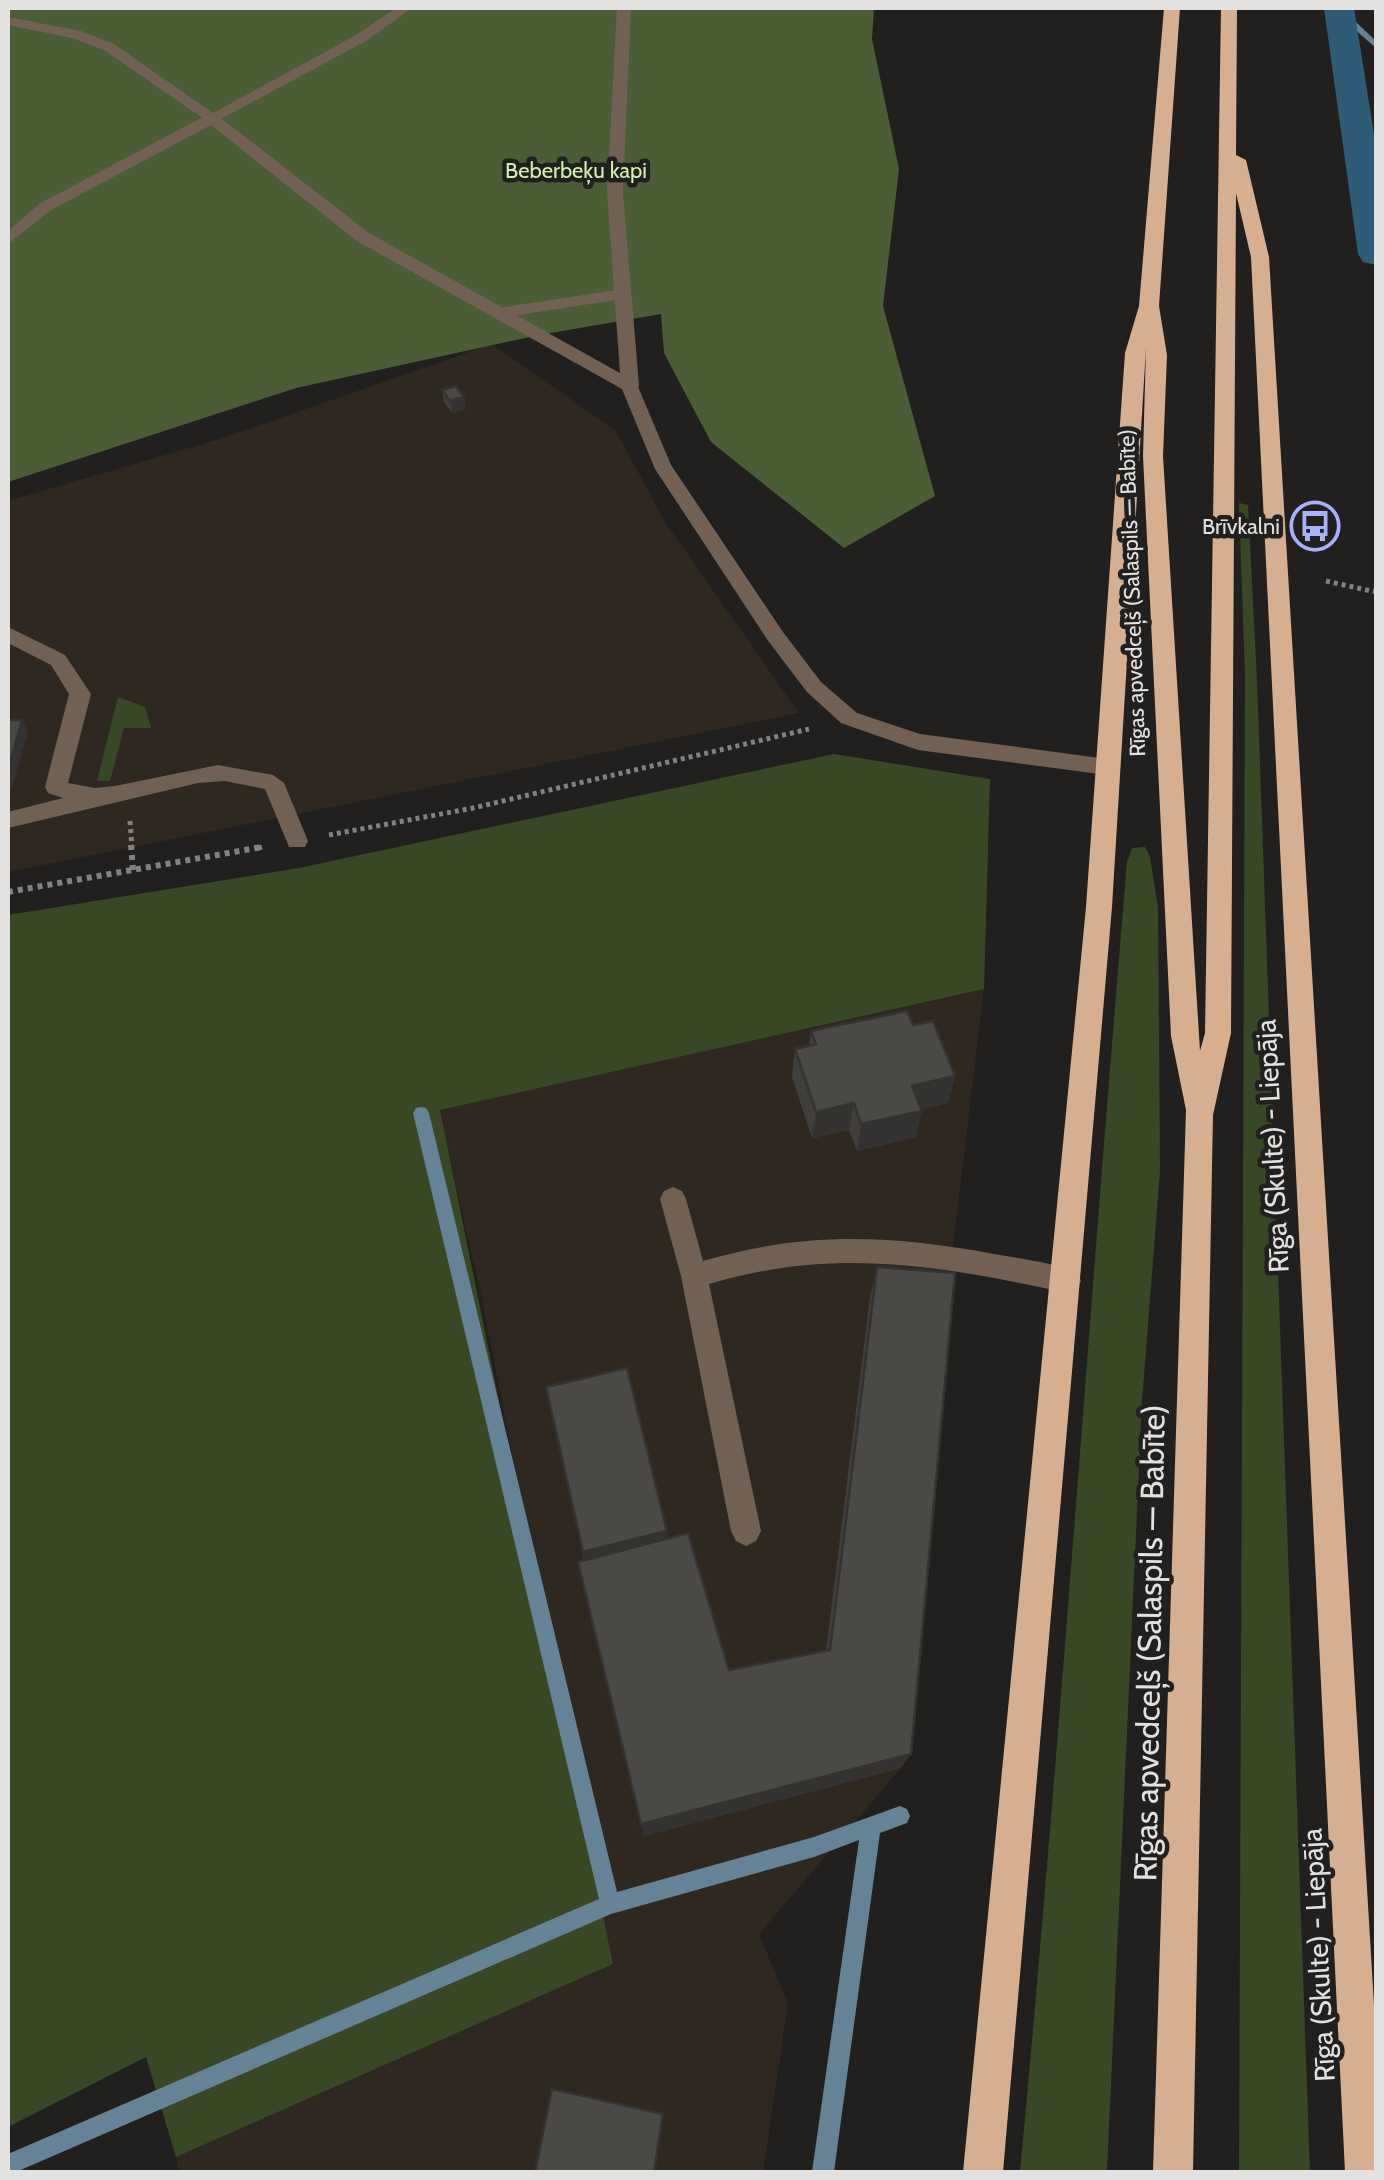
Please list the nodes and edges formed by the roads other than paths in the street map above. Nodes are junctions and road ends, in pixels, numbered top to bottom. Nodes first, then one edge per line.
1 (405, 8) edge
2 (624, 8) edge
3 (1172, 8) edge
4 (1229, 8) edge
5 (8, 21) edge
6 (212, 118) junction
7 (1227, 120) junction
8 (8, 239) edge
9 (623, 294) junction
10 (1149, 306) junction
11 (498, 312) junction
12 (630, 386) junction
13 (8, 634) edge
14 (1107, 767) junction
15 (117, 794) junction
16 (8, 820) edge
17 (297, 841) road end
18 (1199, 1115) junction
19 (674, 1199) dead end
20 (694, 1276) junction
21 (1068, 1280) junction
22 (746, 1531) dead end
23 (983, 2172) edge
24 (1173, 2172) edge
25 (1365, 2172) edge

1 - 6 street
2 - 9 street
3 - 10 highway, Rīgas apvedceļš (Salaspils — Babīte)
4 - 7 highway, Rīgas apvedceļš (Salaspils — Babīte)
5 - 6 street
6 - 8 street
6 - 11 street
7 - 18 highway, Rīgas apvedceļš (Salaspils — Babīte)
7 - 25 highway, Rīga (Skulte) - Liepāja
9 - 11 street
9 - 12 street
10 - 14 highway
10 - 18 highway, Rīgas apvedceļš (Salaspils — Babīte)
11 - 12 street
12 - 14 street
13 - 15 street
14 - 21 highway
15 - 16 street
15 - 17 street
18 - 24 highway, Rīgas apvedceļš (Salaspils — Babīte)
19 - 20 street
20 - 21 street
20 - 22 street
21 - 23 highway

